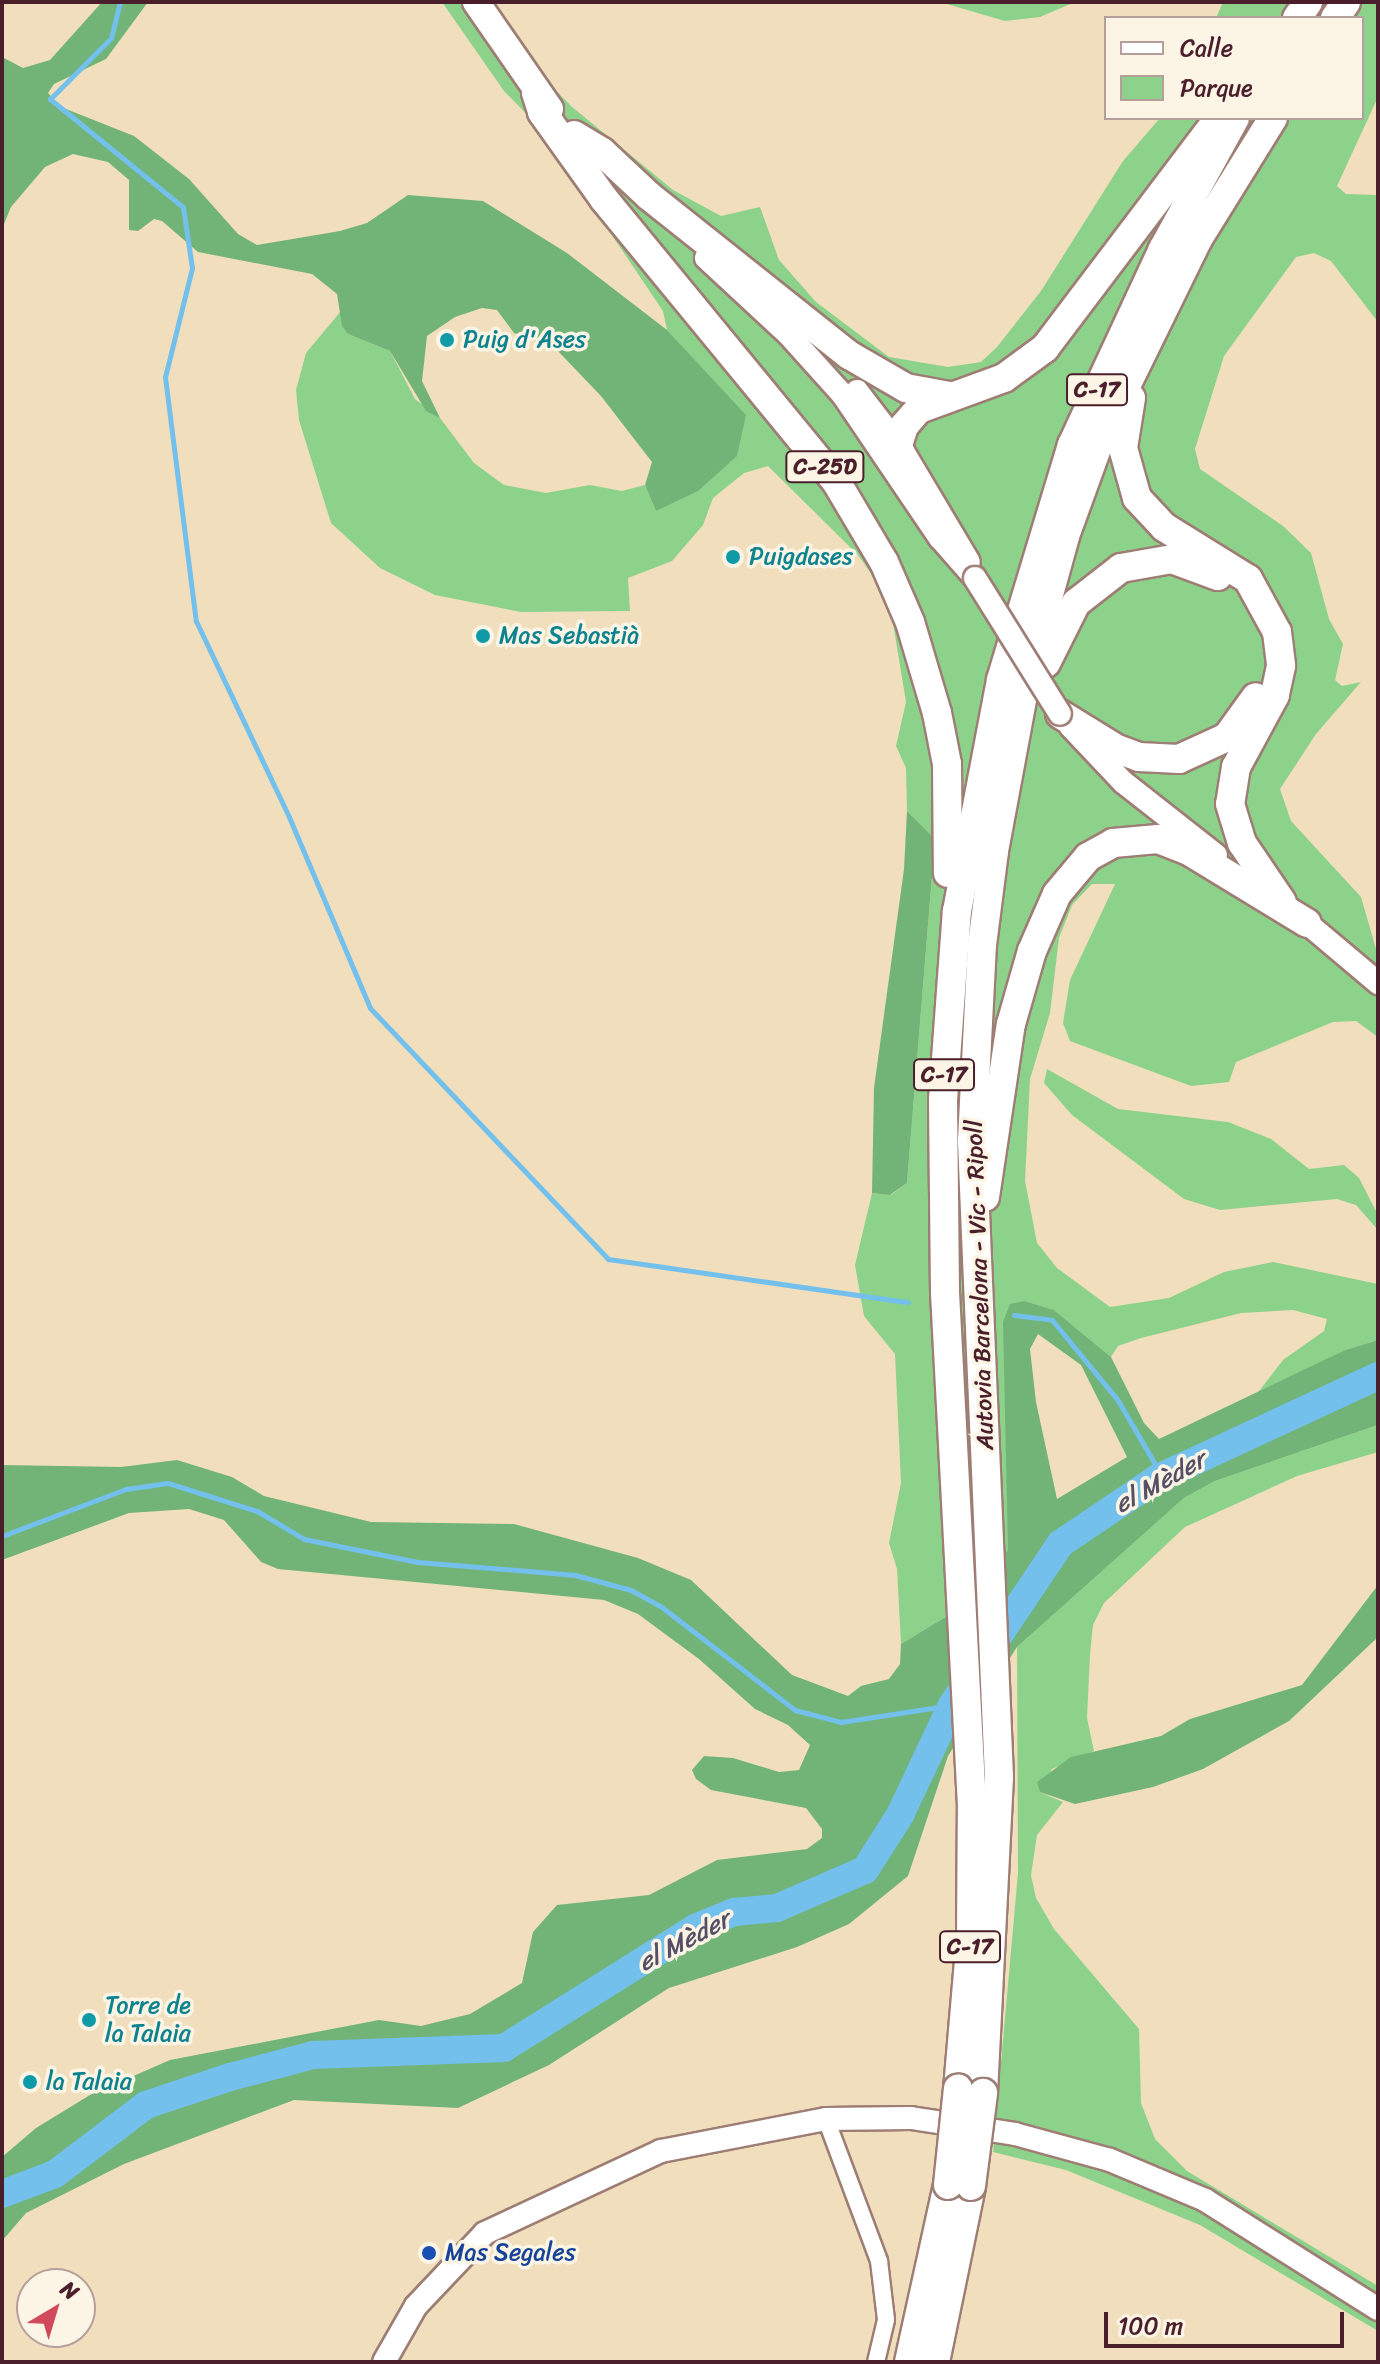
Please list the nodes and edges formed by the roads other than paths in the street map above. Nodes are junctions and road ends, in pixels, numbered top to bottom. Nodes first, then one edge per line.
1 (476, 2) edge
2 (536, 93) junction
3 (1217, 120) edge
4 (1234, 120) edge
5 (1272, 120) edge
6 (574, 135) junction
7 (722, 271) junction
8 (1147, 335) junction
9 (954, 396) junction
10 (898, 445) junction
11 (970, 572) junction
12 (1024, 700) junction
13 (1060, 714) junction
14 (1282, 902) junction
15 (957, 911) junction
16 (1307, 923) junction
17 (1378, 983) edge
18 (976, 1232) junction
19 (970, 2091) junction
20 (826, 2119) junction
21 (959, 2186) junction
22 (1378, 2309) edge
23 (384, 2362) edge
24 (876, 2362) edge
25 (909, 2362) edge
26 (935, 2362) edge

1 - 2 main road, C-25D
2 - 6 main road, C-25D
2 - 15 highway, C-25D
3 - 9 highway
4 - 15 highway, Autovia Barcelona - Vic - Ripoll / C-17
5 - 8 highway, Autovia Barcelona - Vic - Ripoll / C-17
6 - 7 street
6 - 9 highway
7 - 10 street
7 - 11 street
8 - 12 highway, Autovia Barcelona - Vic - Ripoll / C-17
8 - 14 highway
9 - 10 highway
10 - 11 street
11 - 13 street, bridge
12 - 13 highway
12 - 18 highway, Autovia Barcelona - Vic - Ripoll / C-17
13 - 14 street
14 - 16 street
15 - 19 highway, Autovia Barcelona - Vic - Ripoll / C-17
16 - 17 street
16 - 18 highway
18 - 19 highway, Autovia Barcelona - Vic - Ripoll / C-17
19 - 21 highway, Autovia Barcelona - Vic - Ripoll / C-17, bridge
20 - 22 street
20 - 23 street
20 - 24 street
21 - 25 highway, Autovia Barcelona - Vic - Ripoll / C-17
21 - 26 highway, Autovia Barcelona - Vic - Ripoll / C-17

